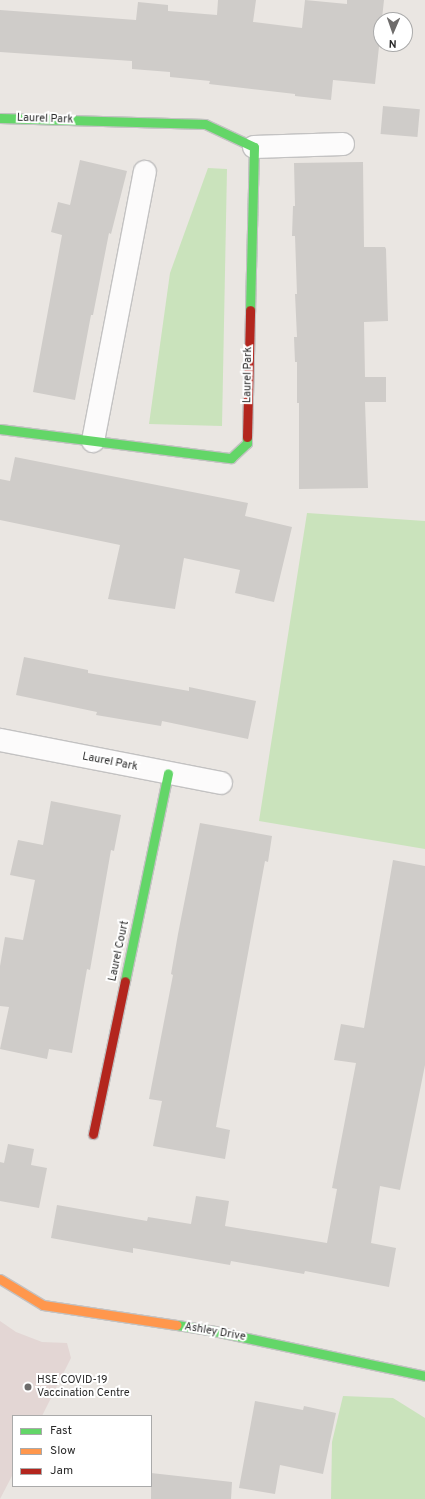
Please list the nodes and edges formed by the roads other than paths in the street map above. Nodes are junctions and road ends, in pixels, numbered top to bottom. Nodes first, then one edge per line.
1 (0, 118) edge
2 (343, 144) dead end
3 (254, 147) junction
4 (145, 172) dead end
5 (0, 429) edge
6 (93, 441) junction
7 (0, 740) edge
8 (168, 773) junction
9 (221, 783) dead end
10 (93, 1134) dead end
11 (0, 1279) edge
12 (424, 1372) edge

1 - 3 street, Laurel Park
2 - 3 street, Laurel Park
3 - 6 street, Laurel Park
4 - 6 street
5 - 6 street, Laurel Park
7 - 8 street, Laurel Park
8 - 9 street, Laurel Park
8 - 10 street, Laurel Court
11 - 12 street, Ashley Drive

